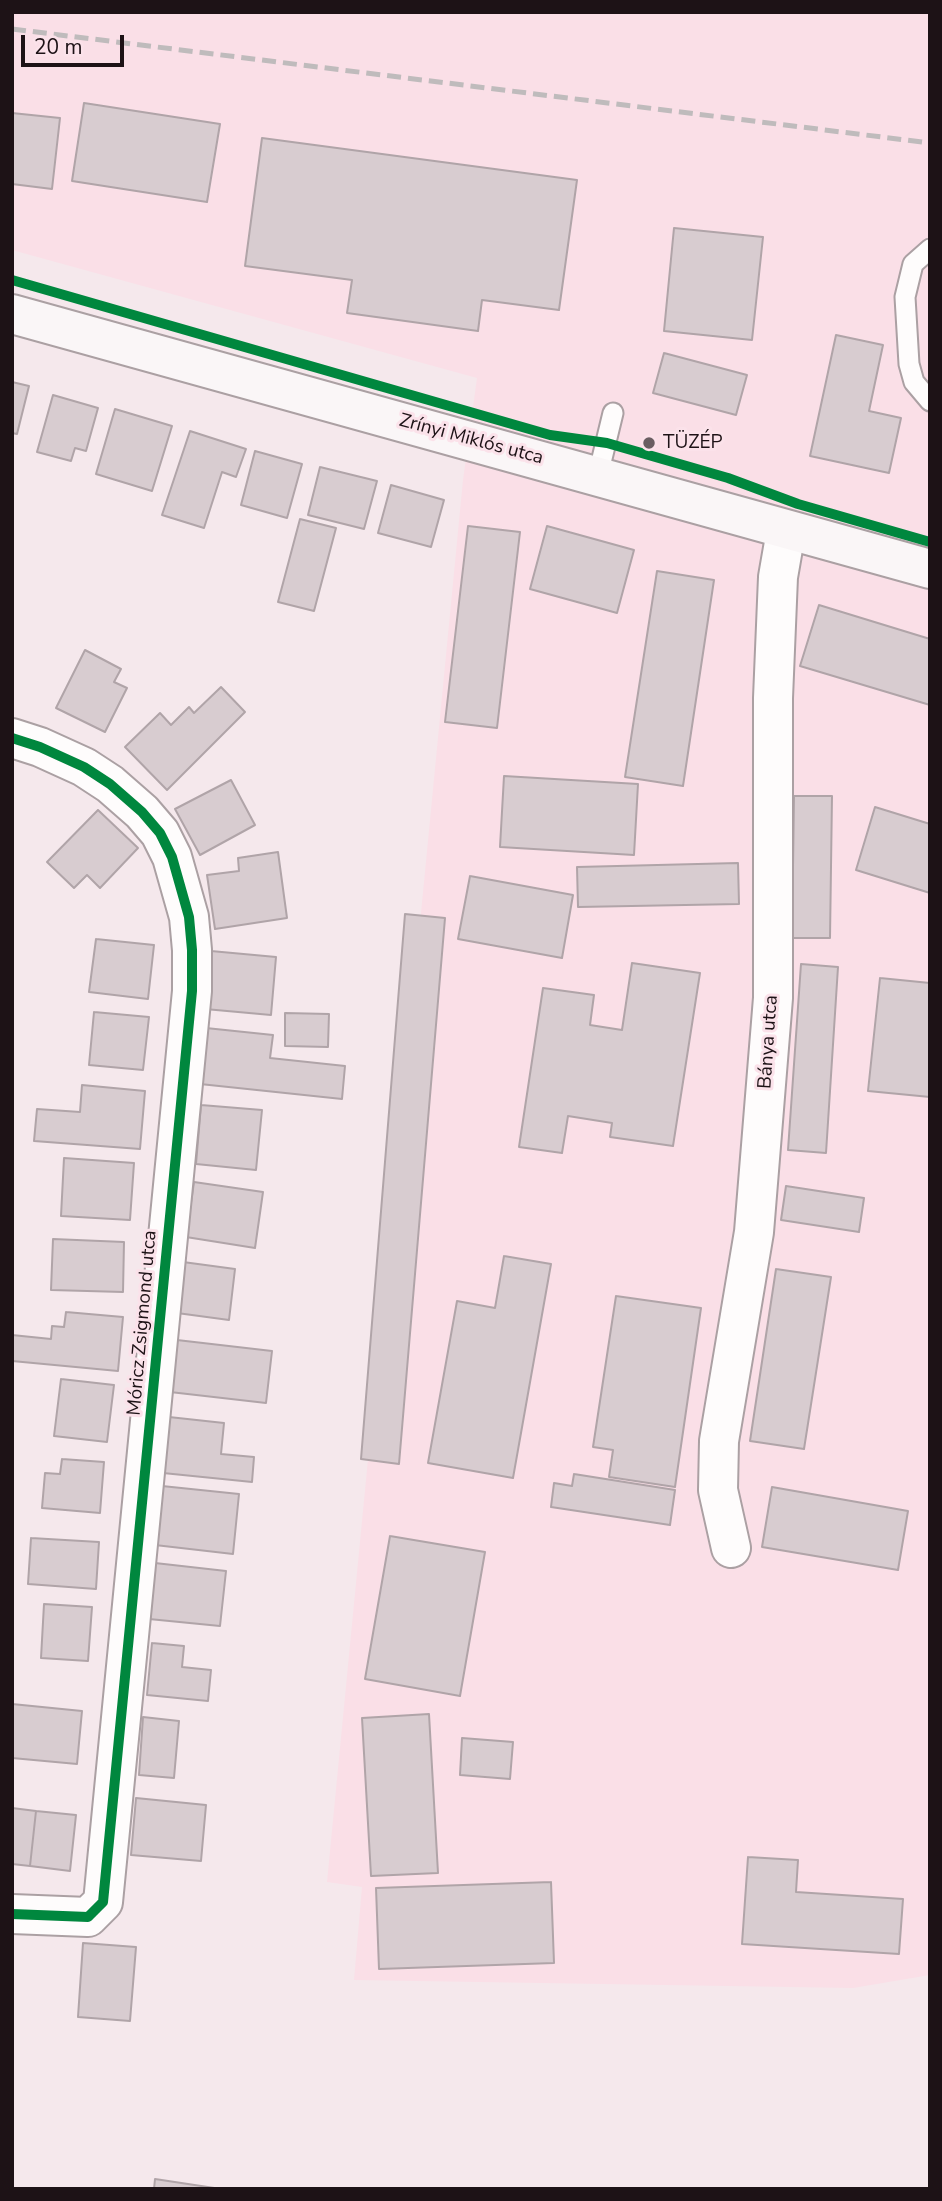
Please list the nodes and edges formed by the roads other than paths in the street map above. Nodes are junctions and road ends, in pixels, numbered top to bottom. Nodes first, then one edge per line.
1 (930, 249) edge
2 (12, 314) edge
3 (930, 401) edge
4 (613, 414) dead end
5 (598, 475) junction
6 (786, 531) junction
7 (929, 564) edge
8 (12, 738) edge
9 (731, 1548) dead end
10 (12, 1914) edge

1 - 3 lane
2 - 5 main road, Zrínyi Miklós utca
4 - 5 lane
5 - 6 main road, Zrínyi Miklós utca
6 - 7 main road, Zrínyi Miklós utca
6 - 9 street, Bánya utca
8 - 10 street, Móricz Zsigmond utca

